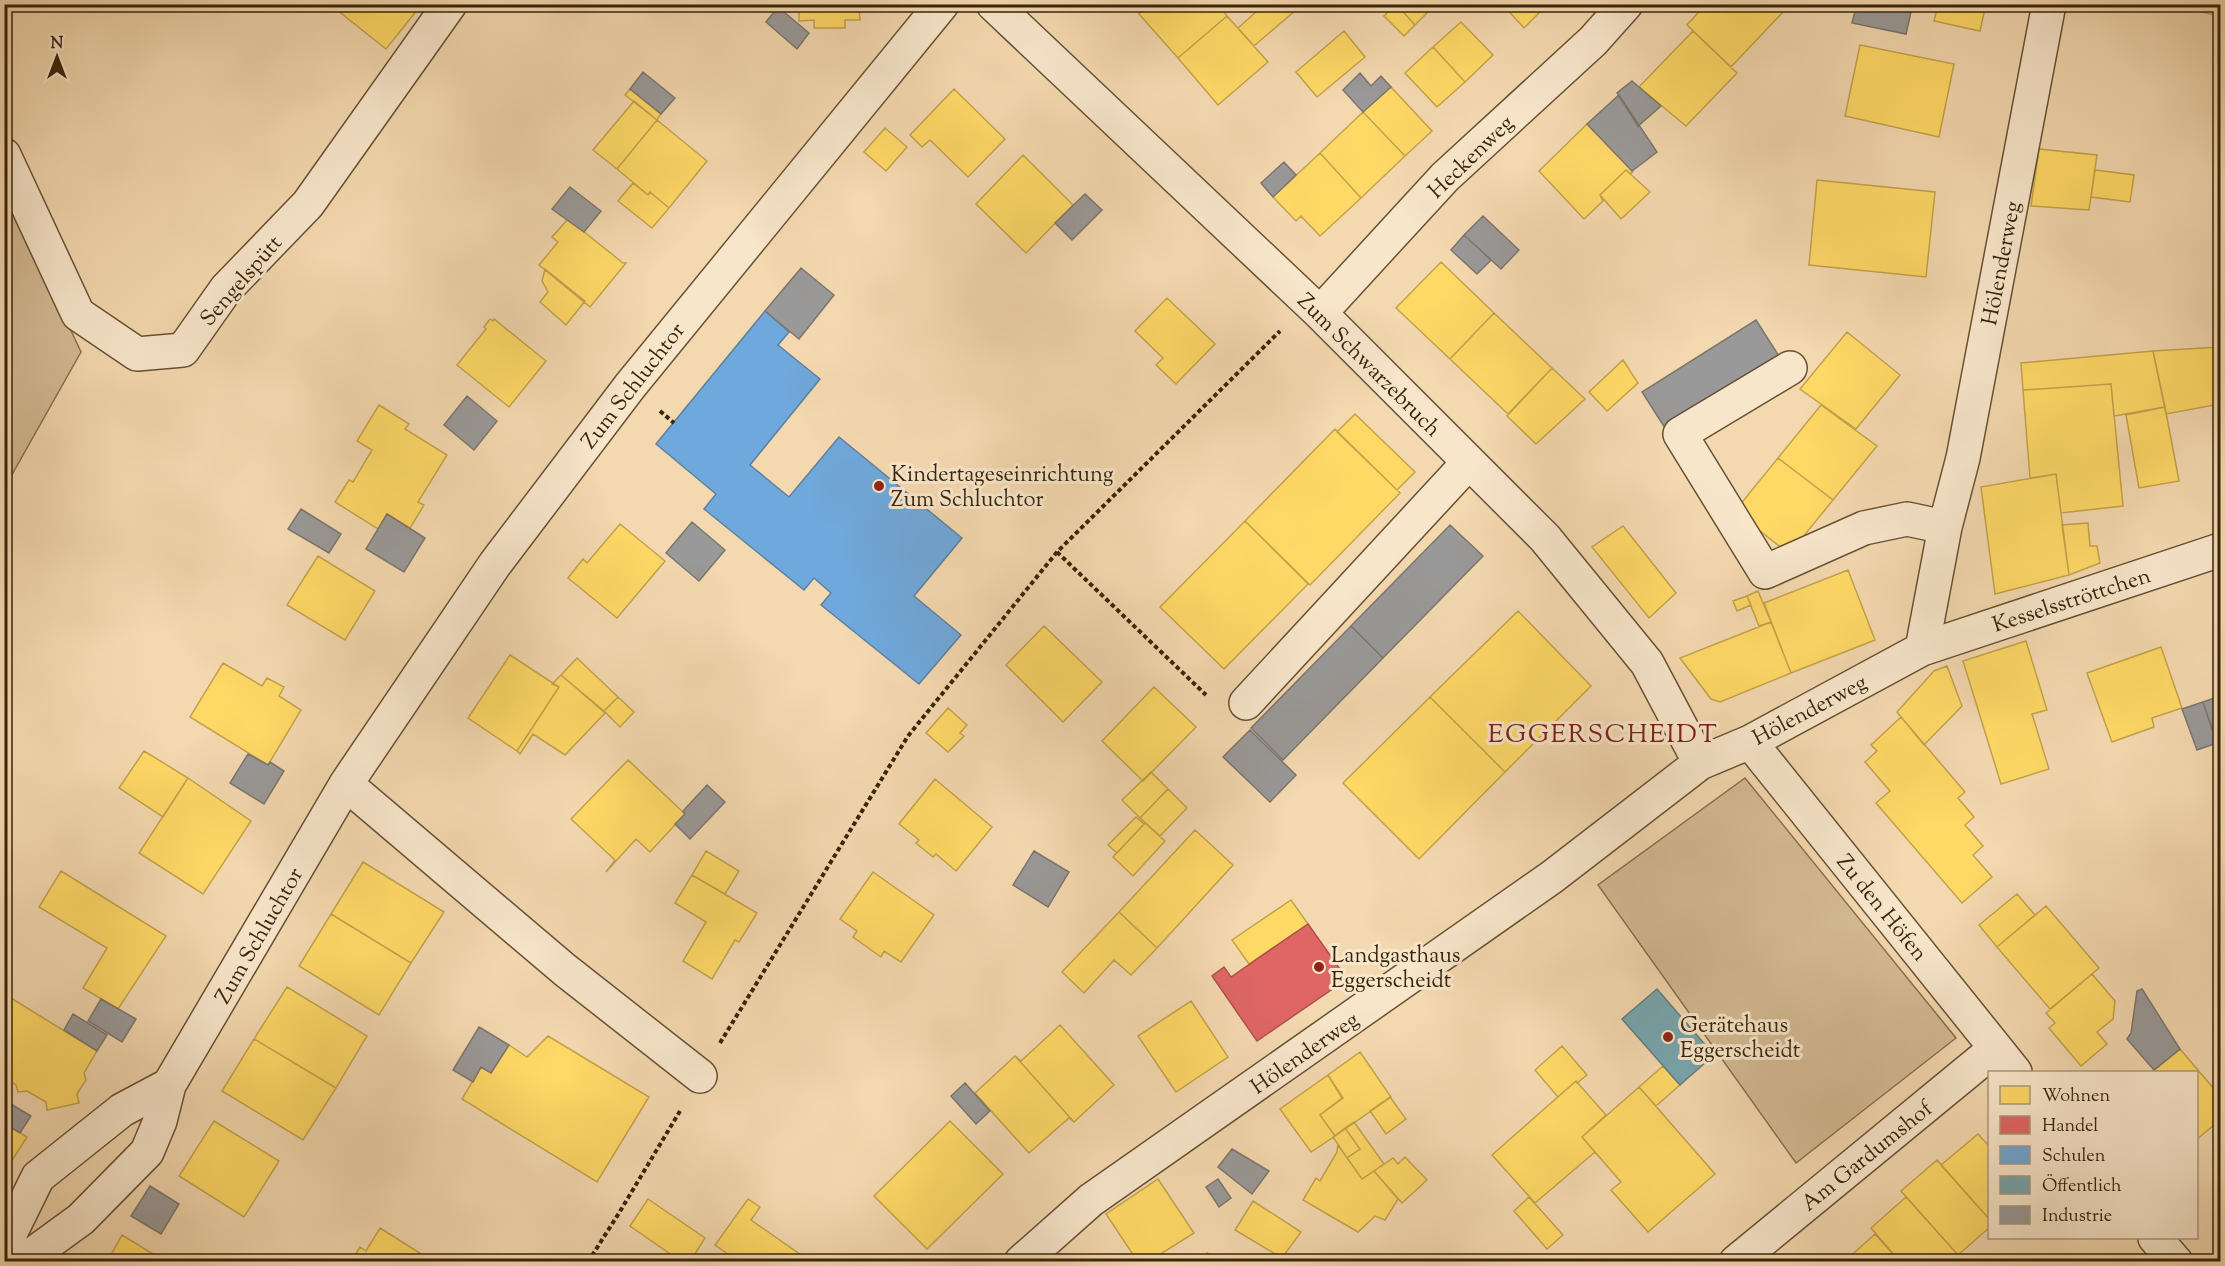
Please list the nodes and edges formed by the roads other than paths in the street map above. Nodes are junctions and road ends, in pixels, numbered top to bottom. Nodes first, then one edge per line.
1 (450, 4) edge
2 (942, 4) edge
3 (993, 4) edge
4 (1626, 4) edge
5 (2049, 4) edge
6 (4, 155) edge
7 (1315, 308) junction
8 (1790, 368) dead end
9 (1469, 462) junction
10 (1945, 527) junction
11 (2220, 550) edge
12 (1922, 649) junction
13 (1246, 703) dead end
14 (1750, 742) junction
15 (1700, 763) junction
16 (346, 784) junction
17 (2005, 1060) edge
18 (1990, 1071) edge
19 (1988, 1073) edge
20 (700, 1076) road end
21 (169, 1085) junction
22 (2156, 1239) edge
23 (4, 1246) edge
24 (22, 1262) edge
25 (1021, 1262) edge
26 (1736, 1262) edge
27 (2176, 1262) edge

1 - 6 street, Sengelspütt
2 - 16 street, Zum Schluchtor
3 - 7 street, Zum Schwarzebruch
4 - 7 street, Heckenweg
5 - 10 street, Hölenderweg
7 - 9 street, Zum Schwarzebruch
8 - 10 street
9 - 13 street
9 - 15 street, Zum Schwarzebruch
10 - 12 street, Hölenderweg
11 - 12 street, Kesselsströttchen
12 - 14 street, Hölenderweg
14 - 15 street, Hölenderweg
14 - 17 street, Zu den Höfen
15 - 25 street, Hölenderweg
16 - 20 street
16 - 21 street, Zum Schluchtor
17 - 18 street, Am Gardumshof
19 - 26 street, Am Gardumshof
21 - 23 street
21 - 24 street, Zum Schluchtor
22 - 27 street

